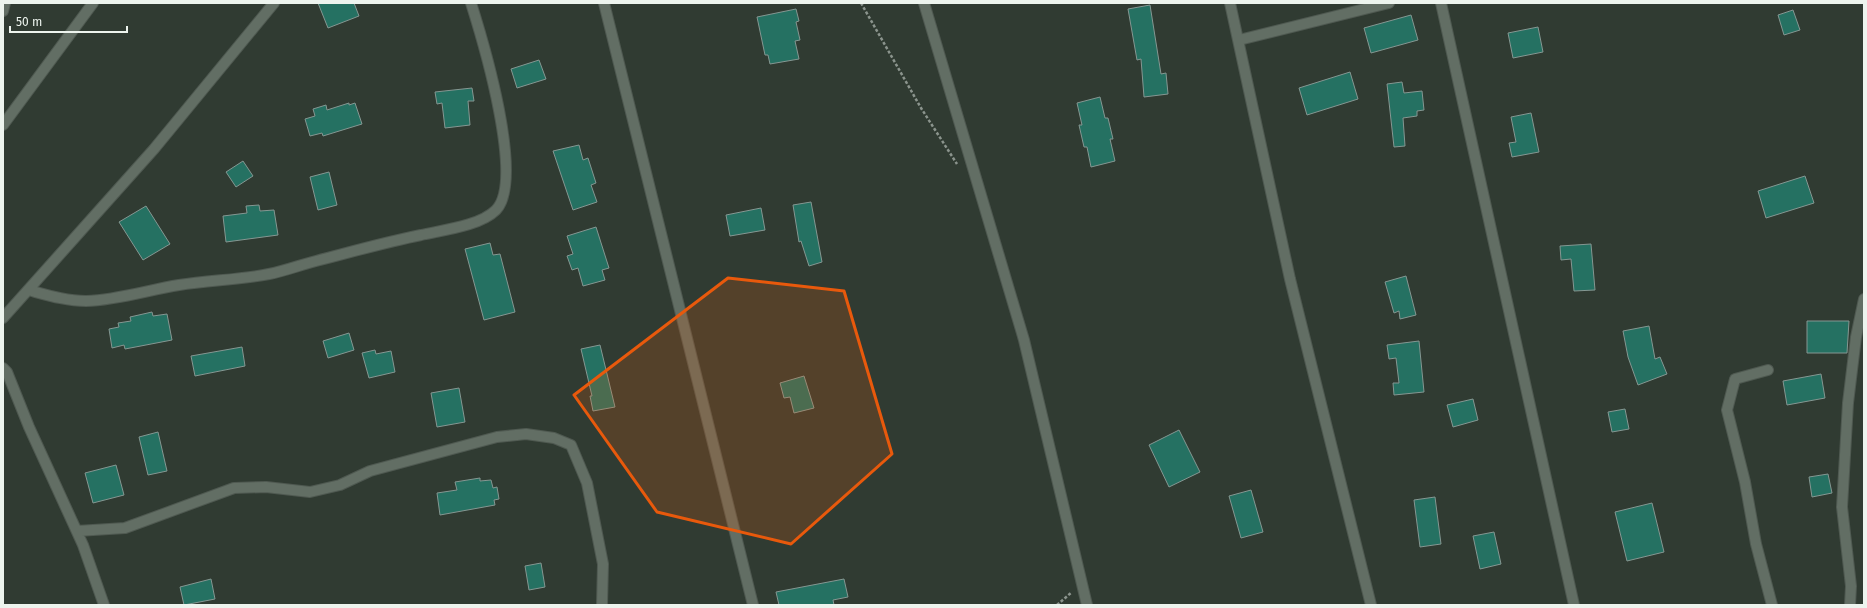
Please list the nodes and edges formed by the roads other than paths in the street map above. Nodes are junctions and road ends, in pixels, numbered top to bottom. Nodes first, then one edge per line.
1 (5, 3) edge
2 (93, 3) edge
3 (274, 3) edge
4 (471, 3) edge
5 (604, 3) edge
6 (924, 3) edge
7 (1230, 3) edge
8 (1389, 3) edge
9 (1441, 3) edge
10 (3, 11) edge
11 (1239, 40) junction
12 (3, 125) edge
13 (28, 290) junction
14 (1864, 299) edge
15 (3, 318) edge
16 (3, 368) edge
17 (1768, 370) dead end
18 (77, 532) junction
19 (104, 605) edge
20 (602, 605) edge
21 (753, 605) edge
22 (1087, 605) edge
23 (1371, 605) edge
24 (1574, 605) edge
25 (1772, 605) edge
26 (1850, 605) edge

1 - 10 street
2 - 12 street
3 - 13 street
4 - 13 street
5 - 21 street
6 - 22 street
7 - 11 street
8 - 11 street
9 - 24 street
11 - 23 street
13 - 15 street
14 - 26 street
16 - 18 street
17 - 25 street
18 - 19 street
18 - 20 street

